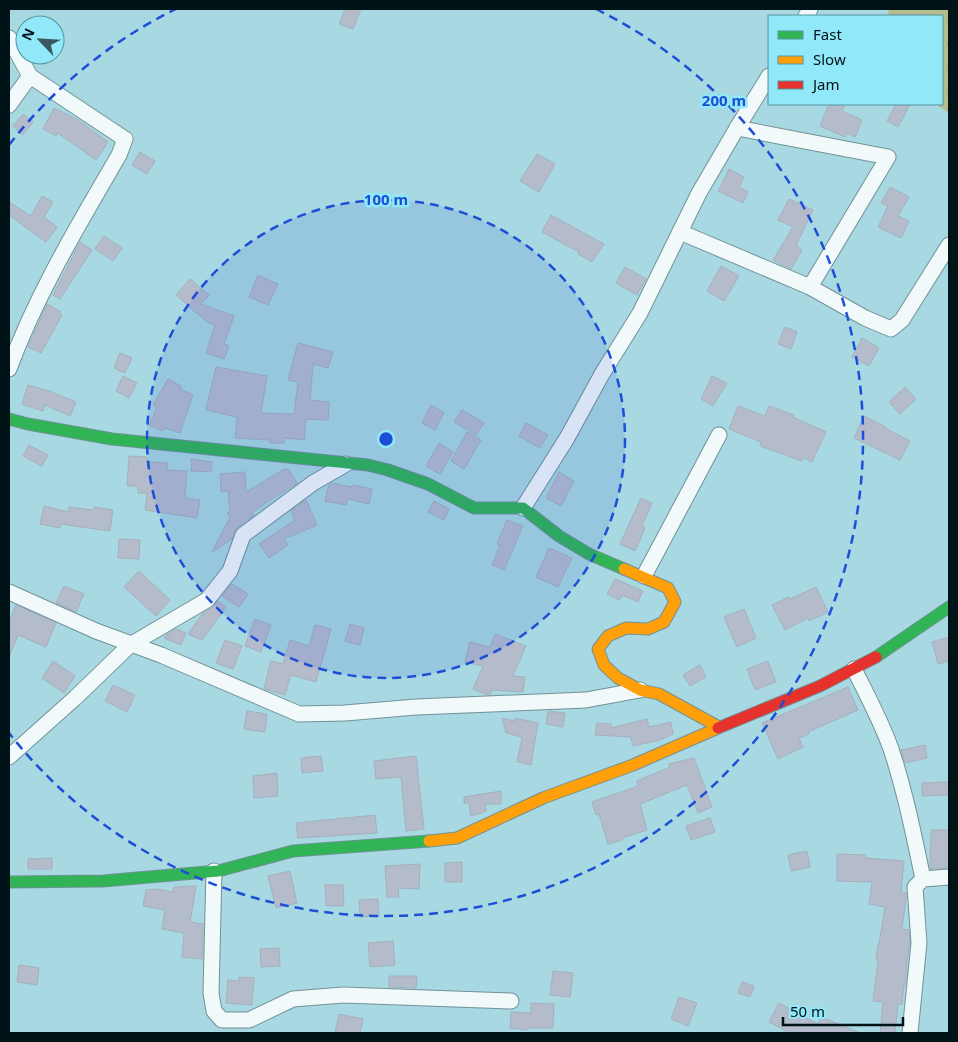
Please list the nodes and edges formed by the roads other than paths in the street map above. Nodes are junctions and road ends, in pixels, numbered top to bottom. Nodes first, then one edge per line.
1 (9, 38) edge
2 (30, 76) junction
3 (768, 78) edge
4 (9, 105) edge
5 (737, 128) junction
6 (680, 232) junction
7 (949, 245) edge
8 (810, 287) junction
9 (9, 369) edge
10 (9, 419) edge
11 (719, 436) dead end
12 (346, 464) junction
13 (523, 508) junction
14 (644, 576) junction
15 (9, 592) edge
16 (949, 607) edge
17 (130, 644) junction
18 (854, 669) junction
19 (640, 690) junction
20 (719, 727) junction
21 (9, 757) edge
22 (214, 871) junction
23 (949, 877) edge
24 (924, 879) junction
25 (9, 882) edge
26 (512, 1001) dead end
27 (910, 1033) edge

1 - 2 street
2 - 4 street
2 - 9 street
3 - 5 street
5 - 6 street
5 - 8 street
6 - 8 street
6 - 13 street
7 - 8 street
10 - 12 street
11 - 14 street
12 - 13 street
12 - 17 street
13 - 14 street
14 - 19 street
15 - 17 street
16 - 18 street
17 - 19 street
17 - 21 street
18 - 20 street
18 - 24 street
19 - 20 street
20 - 22 street
22 - 25 street
22 - 26 street
23 - 24 street
24 - 27 street

